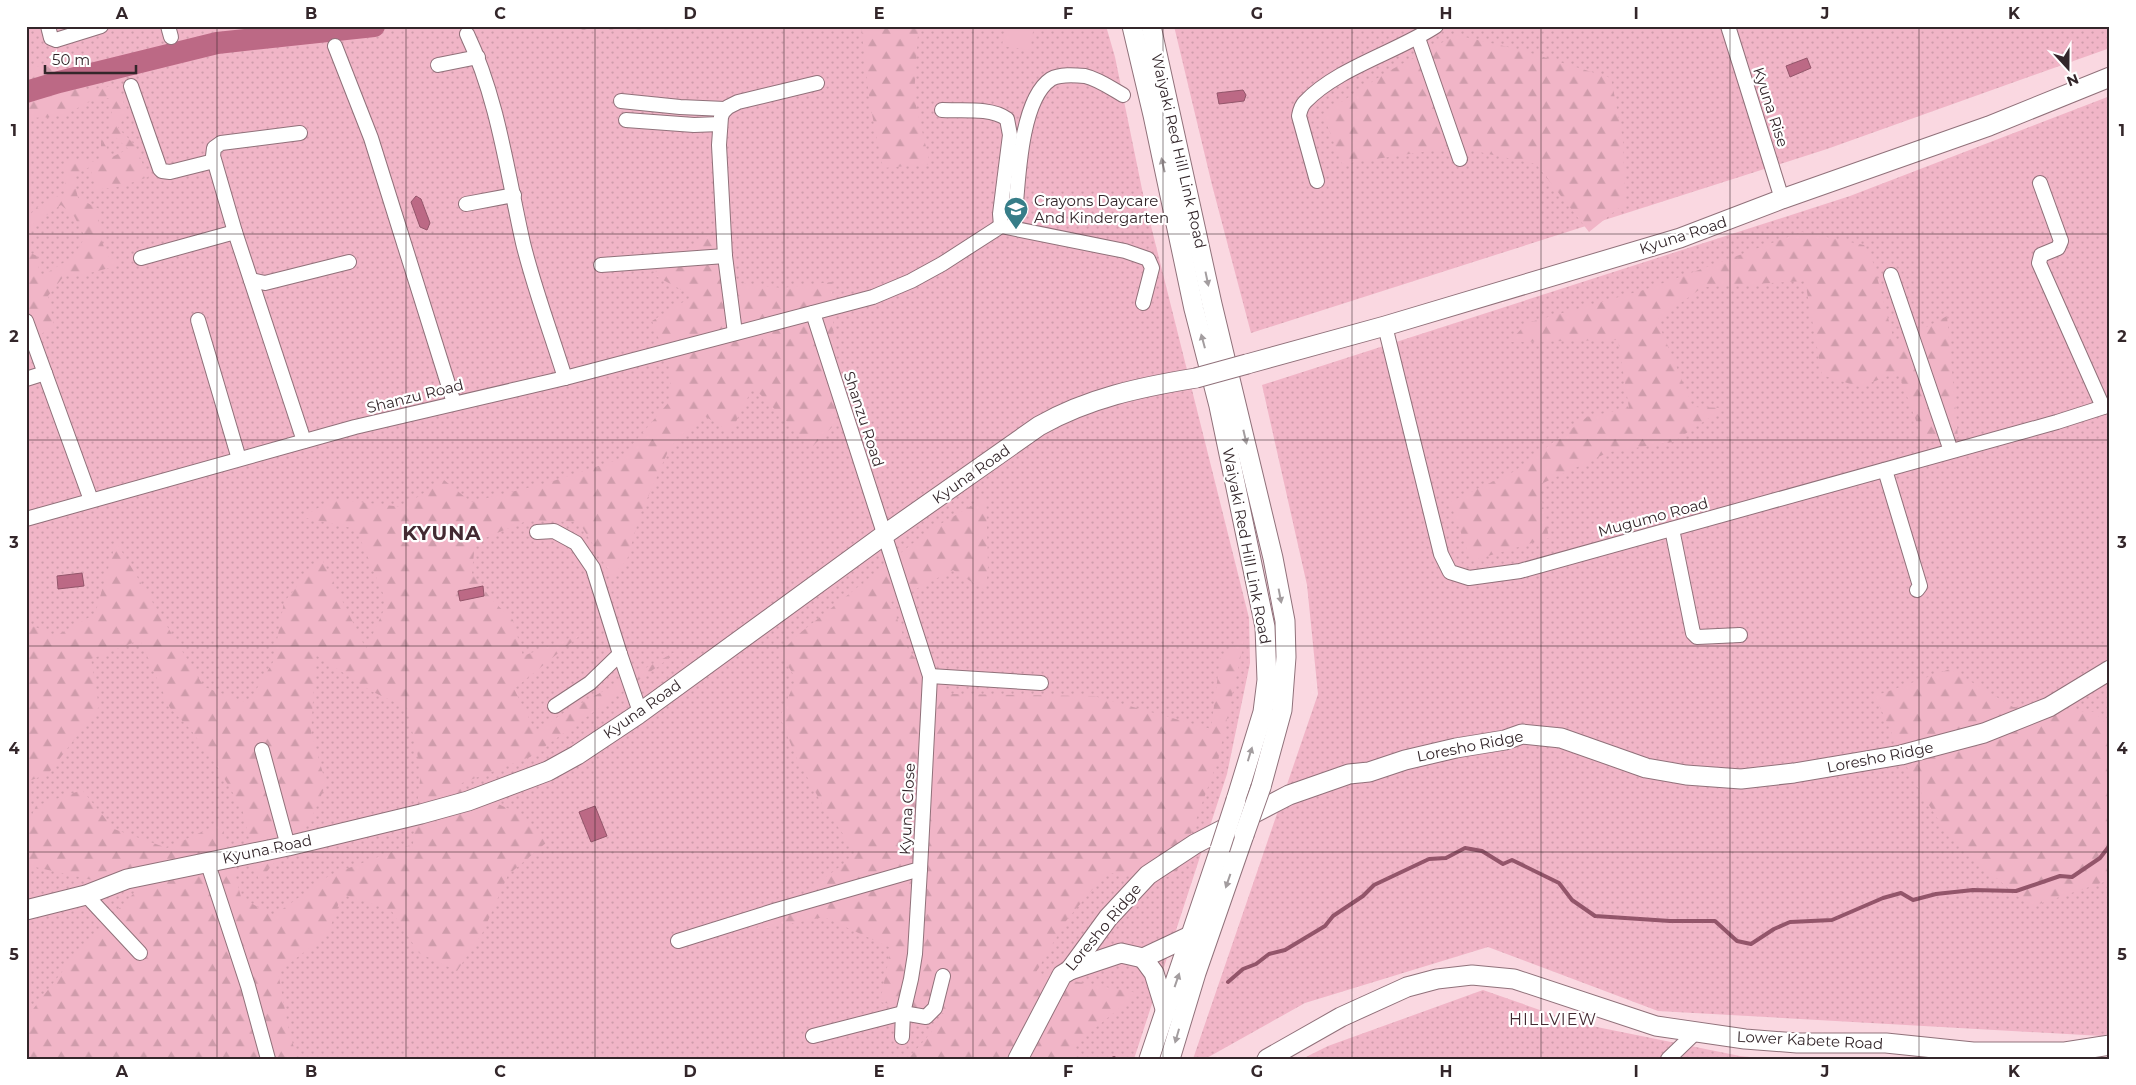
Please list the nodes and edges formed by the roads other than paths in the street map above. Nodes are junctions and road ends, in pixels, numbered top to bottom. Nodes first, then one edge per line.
1 (48, 26) edge
2 (101, 26) edge
3 (1132, 26) edge
4 (1151, 26) edge
5 (1436, 26) edge
6 (1728, 26) edge
7 (467, 34) dead end
8 (1418, 38) junction
9 (335, 46) dead end
10 (478, 57) junction
11 (438, 65) dead end
12 (2110, 77) edge
13 (817, 83) dead end
14 (132, 86) dead end
15 (1122, 95) dead end
16 (621, 101) dead end
17 (725, 109) junction
18 (942, 110) dead end
19 (626, 120) dead end
20 (720, 124) junction
21 (300, 133) dead end
22 (1460, 159) dead end
23 (214, 161) junction
24 (1317, 181) dead end
25 (2040, 184) dead end
26 (514, 195) junction
27 (1782, 199) junction
28 (466, 204) dead end
29 (1007, 227) junction
30 (235, 232) junction
31 (725, 256) junction
32 (141, 258) dead end
33 (349, 262) dead end
34 (602, 265) dead end
35 (1891, 275) dead end
36 (251, 280) junction
37 (1143, 303) dead end
38 (813, 313) junction
39 (198, 320) dead end
40 (26, 321) edge
41 (1385, 326) junction
42 (735, 333) junction
43 (45, 373) junction
44 (565, 378) junction
45 (26, 379) edge
46 (454, 403) junction
47 (2106, 406) edge
48 (304, 441) junction
49 (1951, 451) junction
50 (239, 459) junction
51 (1885, 470) junction
52 (91, 500) junction
53 (26, 518) edge
54 (1672, 529) junction
55 (537, 532) dead end
56 (884, 534) junction
57 (1917, 590) dead end
58 (1740, 635) dead end
59 (620, 654) junction
60 (2110, 670) edge
61 (930, 676) junction
62 (1041, 683) dead end
63 (555, 706) dead end
64 (640, 712) junction
65 (262, 750) dead end
66 (288, 846) junction
67 (207, 861) junction
68 (920, 870) junction
69 (86, 895) junction
70 (26, 910) edge
71 (1108, 918) junction
72 (1192, 935) junction
73 (678, 941) dead end
74 (140, 953) dead end
75 (1121, 953) junction
76 (1143, 958) junction
77 (1070, 970) junction
78 (943, 976) dead end
79 (1166, 1012) junction
80 (903, 1013) junction
81 (1696, 1032) junction
82 (813, 1036) dead end
83 (902, 1037) dead end
84 (1886, 1043) junction
85 (2110, 1044) edge
86 (268, 1059) edge
87 (1018, 1059) edge
88 (1149, 1059) edge
89 (1170, 1059) edge
90 (1267, 1059) edge
91 (1668, 1059) edge
92 (1873, 1059) edge

1 - 2 street
72 -> 3 main road, Waiyaki Red Hill Link Road, bridge
4 -> 89 main road, Waiyaki Red Hill Link Road, bridge
5 - 8 street
6 - 27 street, Kyuna Rise
7 - 10 street
8 - 22 street
8 - 24 street
9 - 46 street
10 - 11 street
10 - 26 street
12 - 27 main road, Kyuna Road
13 - 17 street
14 - 23 street
15 - 29 street
16 - 17 street
17 - 20 street
18 - 29 street
19 - 20 street
20 - 31 street
21 - 23 street
23 - 30 street
25 - 47 street
26 - 28 street
26 - 44 street
27 - 41 main road, Kyuna Road
29 - 37 street
29 - 38 street, Shanzu Road
30 - 32 street
30 - 36 street
31 - 34 street
31 - 42 street
33 - 36 street
35 - 49 street
36 - 48 street
38 - 42 street, Shanzu Road
38 - 56 street, Shanzu Road
39 - 50 street
40 - 43 street
41 - 54 street, Mugumo Road
41 - 56 main road, Kyuna Road, bridge
42 - 44 street, Shanzu Road
43 - 45 street
43 - 52 street
44 - 46 street, Shanzu Road
46 - 48 street, Shanzu Road
47 - 49 street, Mugumo Road
48 - 50 street, Shanzu Road
49 - 51 street, Mugumo Road
50 - 52 street, Shanzu Road
51 - 54 street, Mugumo Road
51 - 57 street
52 - 53 street, Shanzu Road
54 - 58 street
55 - 59 street
56 - 61 street, Kyuna Close
56 - 64 main road, Kyuna Road
59 - 63 street
59 - 64 street
60 - 71 main road, Loresho Ridge
61 - 62 street
61 - 68 street, Kyuna Close
64 - 66 main road, Kyuna Road
65 - 66 street
66 - 67 main road, Kyuna Road
67 - 69 main road, Kyuna Road
67 - 86 street
68 - 73 street, Kyuna Close
68 - 80 street
69 - 70 main road, Kyuna Road
69 - 74 street
71 - 75 main road
71 - 77 main road, Loresho Ridge
72 - 76 main road
79 -> 72 main road, Waiyaki Red Hill Link Road
75 - 76 main road
75 - 77 main road
76 - 79 main road
77 - 87 main road, Loresho Ridge
78 - 80 street
79 - 88 main road, Waiyaki Red Hill Link Road
80 - 82 street
80 - 83 street
81 - 84 main road, Lower Kabete Road
81 - 90 main road, Lower Kabete Road
81 - 91 street
84 - 85 main road, Lower Kabete Road
84 - 92 main road

